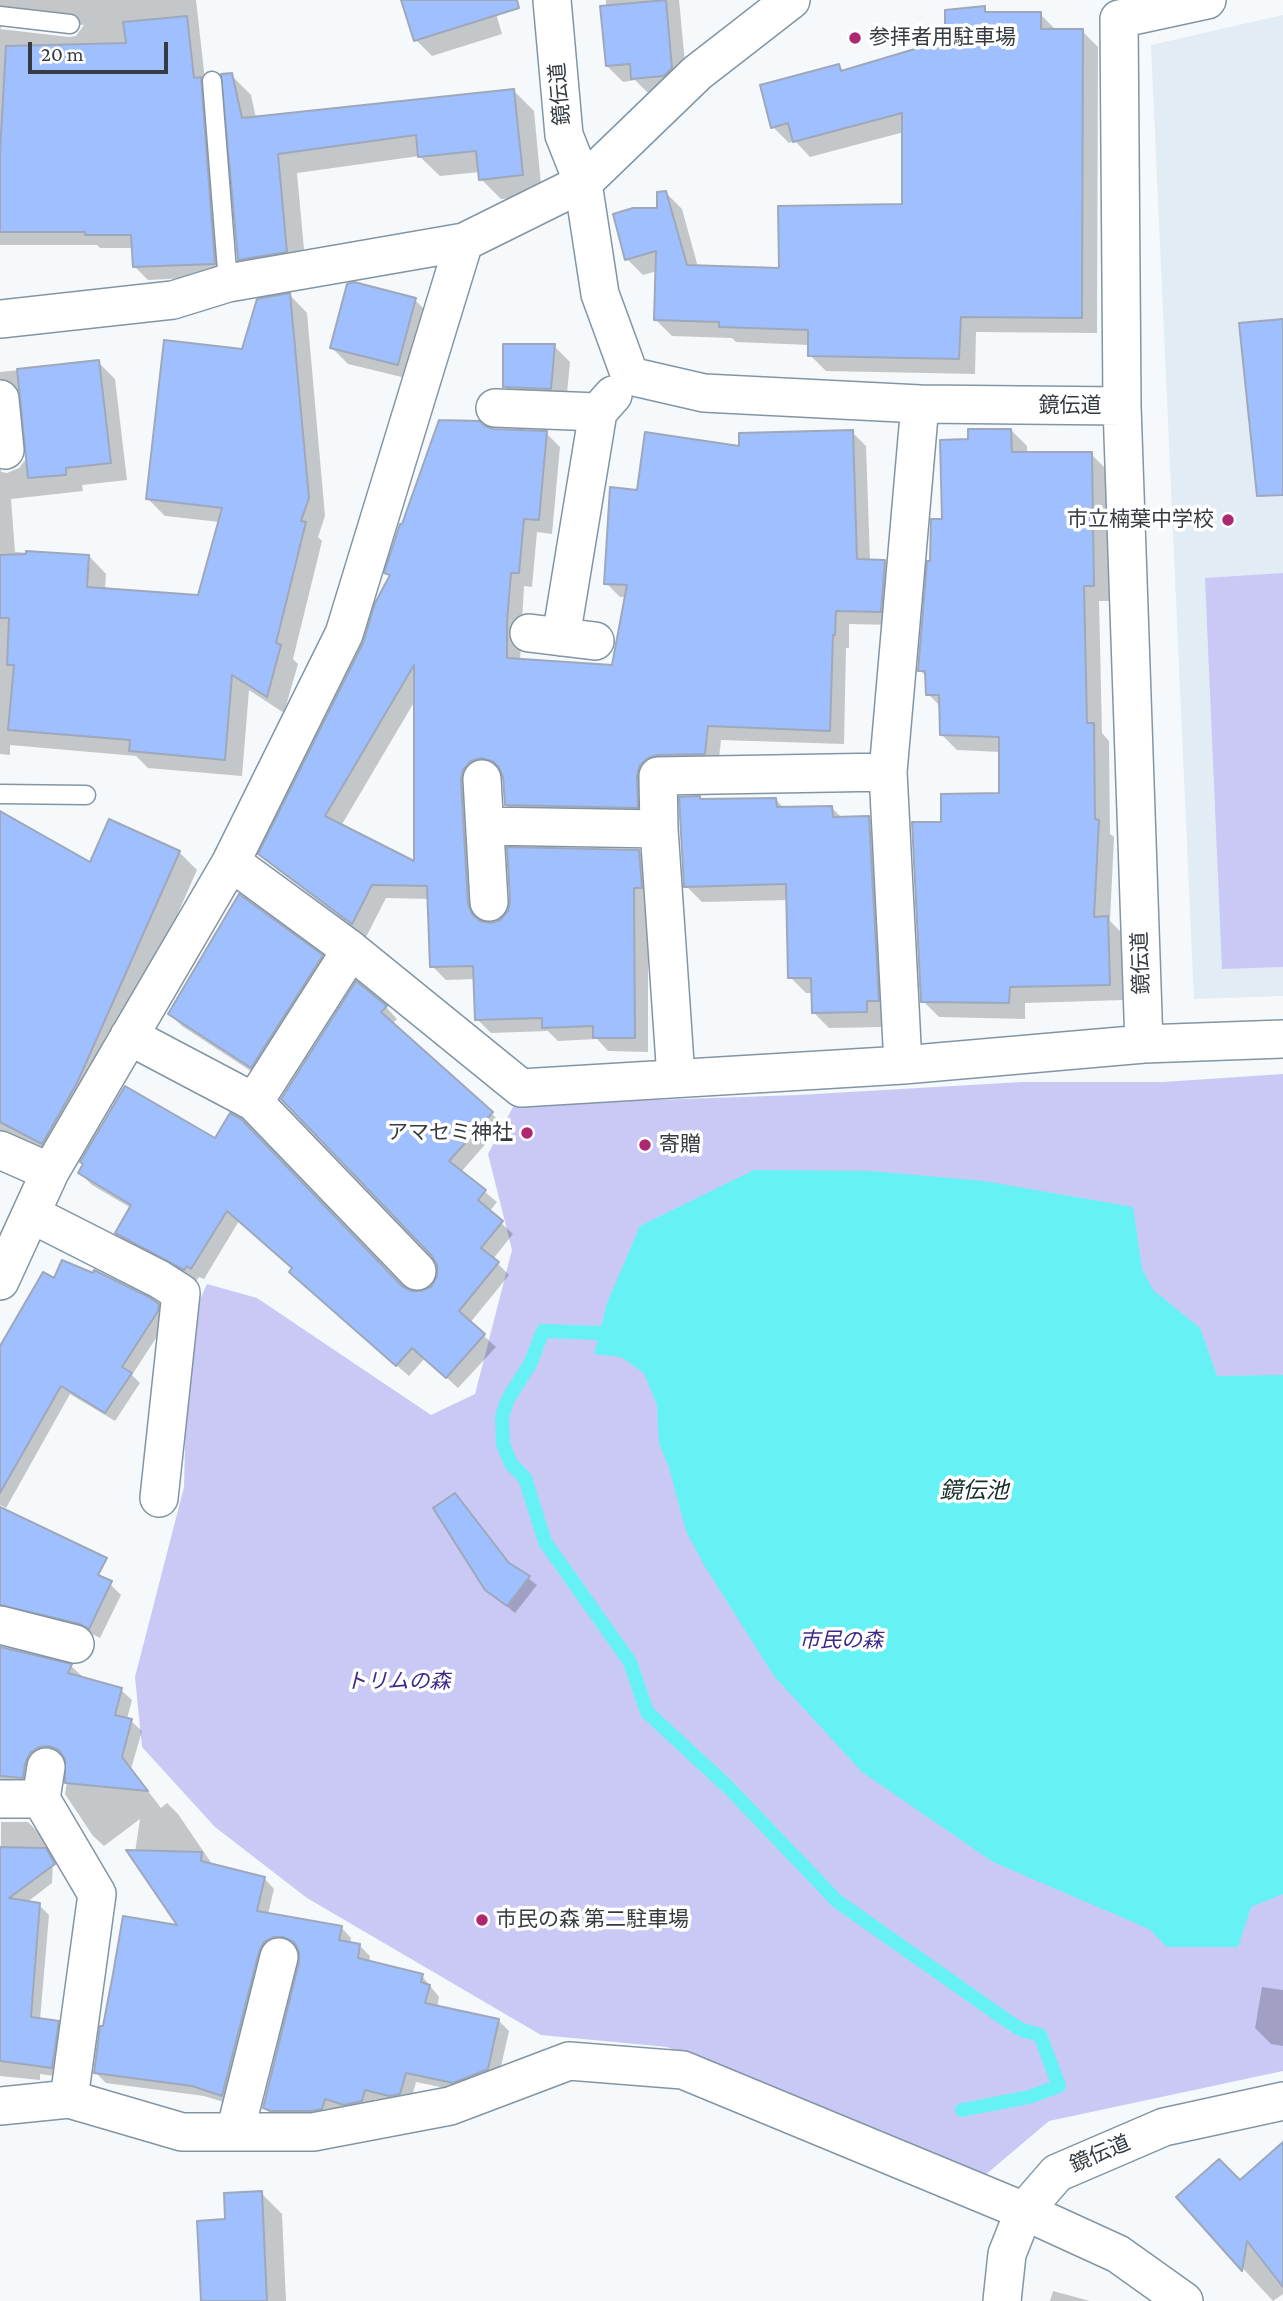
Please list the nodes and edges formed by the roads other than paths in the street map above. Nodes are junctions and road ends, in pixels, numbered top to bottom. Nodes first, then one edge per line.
1 (552, 0) edge
2 (791, 0) edge
3 (1207, 0) edge
4 (0, 16) edge
5 (70, 24) dead end
6 (212, 81) dead end
7 (583, 183) junction
8 (464, 242) junction
9 (228, 283) junction
10 (0, 319) edge
11 (630, 376) junction
12 (0, 399) edge
13 (920, 404) junction
14 (1122, 406) junction
15 (495, 408) dead end
16 (598, 412) junction
17 (5, 450) dead end
18 (562, 637) dead end
19 (888, 772) junction
20 (482, 779) dead end
21 (0, 794) edge
22 (86, 795) dead end
23 (485, 826) junction
24 (659, 829) junction
25 (231, 862) junction
26 (489, 902) dead end
27 (351, 950) junction
28 (129, 1036) junction
29 (1283, 1039) edge
30 (1143, 1044) junction
31 (903, 1065) junction
32 (676, 1078) junction
33 (254, 1101) junction
34 (0, 1150) edge
35 (50, 1172) junction
36 (31, 1214) junction
37 (417, 1271) dead end
38 (0, 1281) edge
39 (159, 1498) dead end
40 (0, 1625) edge
41 (75, 1644) dead end
42 (0, 1799) edge
43 (279, 1957) dead end
44 (69, 2099) junction
45 (1283, 2101) edge
46 (0, 2106) edge
47 (235, 2132) junction
48 (1024, 2211) junction
49 (1002, 2301) edge
50 (1184, 2301) edge

1 - 7 street, 鏡伝道
2 - 7 street
3 - 14 street
4 - 5 lane
6 - 9 lane
7 - 8 street
7 - 11 street, 鏡伝道
8 - 9 street
8 - 25 street
9 - 10 street
11 - 13 street, 鏡伝道
11 - 16 street
12 - 17 street
13 - 14 street, 鏡伝道
13 - 19 street
14 - 30 street, 鏡伝道
15 - 16 street
16 - 18 street
19 - 24 street
19 - 31 street
20 - 23 street
21 - 22 lane
23 - 24 street
23 - 26 street
24 - 32 street
25 - 27 street
25 - 28 street
27 - 32 street
27 - 33 street
28 - 33 street
28 - 35 street
29 - 30 street
30 - 31 street
31 - 32 street
33 - 37 street
34 - 35 street
35 - 36 street
36 - 38 street
36 - 39 street
40 - 41 street
42 - 44 street
43 - 47 street
44 - 46 street
44 - 47 street
45 - 48 street, 鏡伝道
47 - 48 street
48 - 49 street, 鏡伝道
48 - 50 street

